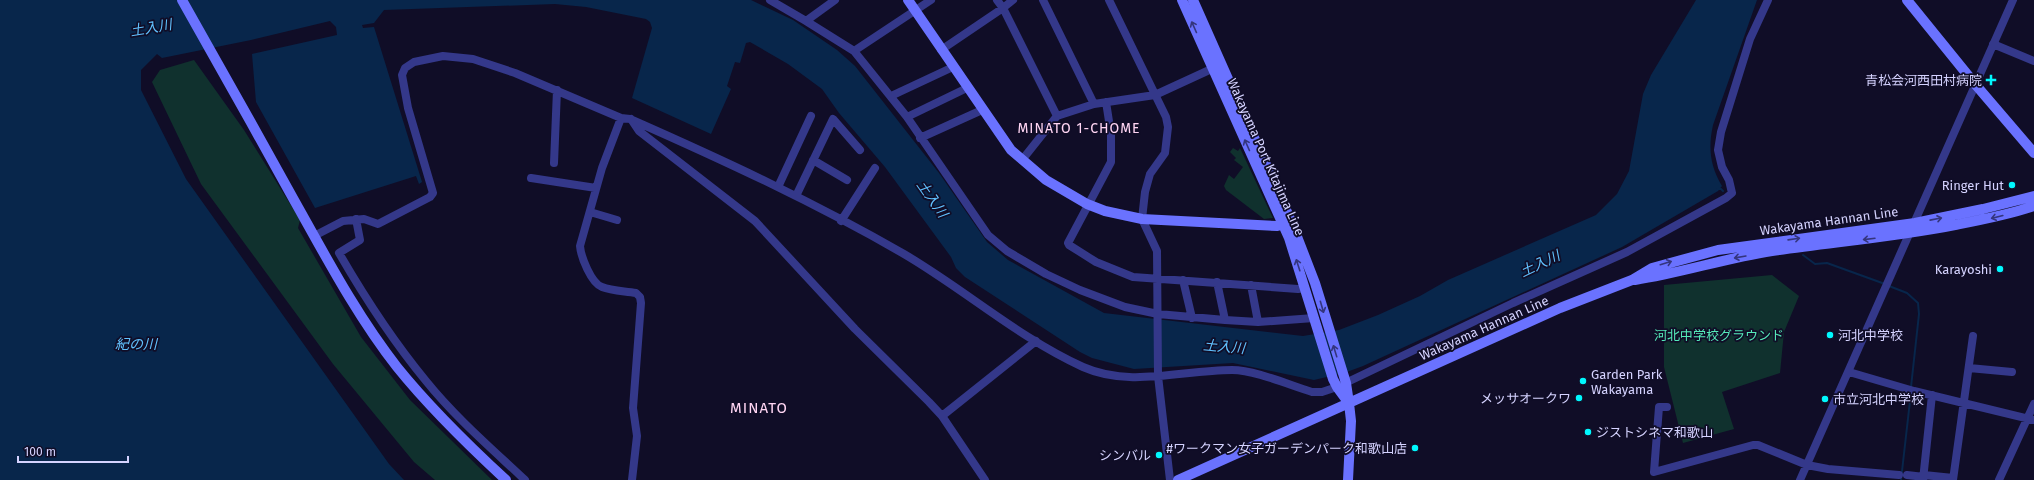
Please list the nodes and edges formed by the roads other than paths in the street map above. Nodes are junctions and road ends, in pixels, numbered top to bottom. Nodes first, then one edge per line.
1 (182, 0) edge
2 (770, 0) edge
3 (835, 0) edge
4 (908, 0) edge
5 (931, 0) edge
6 (997, 0) edge
7 (1013, 0) edge
8 (1043, 0) edge
9 (1109, 0) edge
10 (1182, 0) edge
11 (1193, 0) edge
12 (1768, 0) edge
13 (1907, 0) edge
14 (2013, 0) edge
15 (1002, 8) junction
16 (915, 11) junction
17 (806, 20) junction
18 (1993, 44) junction
19 (941, 50) junction
20 (854, 51) junction
21 (2034, 61) edge
22 (1217, 66) junction
23 (953, 67) junction
24 (1975, 84) junction
25 (967, 88) junction
26 (557, 90) junction
27 (1155, 95) junction
28 (891, 96) junction
29 (1106, 102) junction
30 (1094, 104) junction
31 (982, 110) junction
32 (811, 116) dead end
33 (1057, 116) junction
34 (907, 117) junction
35 (621, 118) junction
36 (630, 119) junction
37 (920, 138) junction
38 (860, 150) dead end
39 (2034, 153) edge
40 (813, 160) junction
41 (1022, 160) junction
42 (554, 163) dead end
43 (875, 168) dead end
44 (532, 178) dead end
45 (847, 180) dead end
46 (778, 187) junction
47 (596, 188) junction
48 (796, 196) junction
49 (2034, 196) edge
50 (1087, 204) junction
51 (2034, 206) edge
52 (590, 212) junction
53 (356, 219) junction
54 (1142, 219) junction
55 (617, 220) dead end
56 (841, 220) junction
57 (1288, 223) junction
58 (1915, 223) junction
59 (1910, 234) junction
60 (314, 236) junction
61 (1156, 278) junction
62 (1182, 280) junction
63 (1632, 280) junction
64 (1217, 282) junction
65 (1251, 285) junction
66 (1305, 288) junction
67 (1158, 316) junction
68 (1192, 318) junction
69 (1314, 318) junction
70 (1225, 320) junction
71 (1258, 322) junction
72 (1322, 327) junction
73 (1973, 336) dead end
74 (1036, 341) junction
75 (1969, 368) junction
76 (1849, 372) junction
77 (2012, 372) dead end
78 (1158, 374) junction
79 (1340, 382) junction
80 (1932, 395) junction
81 (1963, 402) junction
82 (1349, 403) junction
83 (2034, 404) edge
84 (1667, 407) dead end
85 (942, 416) junction
86 (2030, 420) edge
87 (1806, 465) junction
88 (1924, 477) edge
89 (1953, 479) edge
90 (506, 480) edge
91 (525, 480) edge
92 (632, 480) edge
93 (985, 480) edge
94 (1170, 480) edge
95 (1178, 480) edge
96 (1348, 480) edge
97 (1800, 480) edge
98 (1999, 480) edge

1 - 60 main road
2 - 17 street
3 - 17 street
4 - 16 main road
5 - 16 street
6 - 15 street
7 - 15 street
8 - 30 street
9 - 27 street
22 -> 10 main road, Wakayama Port Kitajima Line
11 - 22 main road, Wakayama Port Kitajima Line
12 - 79 street
13 - 24 main road
14 - 18 street
15 - 19 street
15 - 33 street
16 - 19 main road
16 - 20 street
17 - 20 street
18 - 21 street
18 - 24 street
19 - 23 main road
20 - 28 street
22 - 27 street
22 - 57 main road, Wakayama Port Kitajima Line
23 - 25 main road
23 - 28 street
24 - 39 main road
24 - 58 street
25 - 31 main road
25 - 34 street
26 - 35 street
26 - 42 street
26 - 53 street
27 - 29 street
27 - 54 street
28 - 34 street
29 - 30 street
29 - 50 street
30 - 33 street
31 - 37 street
31 - 41 main road
32 - 46 street
33 - 41 street
34 - 37 street
35 - 36 street
35 - 47 street
36 - 46 street
36 - 85 street
37 - 67 street
38 - 40 street
40 - 45 street
40 - 48 street
41 - 50 main road
43 - 56 street
44 - 47 street
46 - 48 street
47 - 52 street
48 - 56 street
58 -> 49 main road, Wakayama Hannan Line
50 - 54 main road
50 - 61 street
51 -> 59 main road, Wakayama Hannan Line
52 - 55 street
52 - 92 street
53 - 60 street
53 - 91 street
54 - 57 main road
54 - 61 street
56 - 74 street
66 -> 57 main road, Wakayama Port Kitajima Line
57 -> 72 main road, Wakayama Port Kitajima Line
58 - 59 street
63 -> 58 main road, Wakayama Hannan Line
59 -> 63 main road, Wakayama Hannan Line
59 - 76 street
60 - 90 main road
61 - 62 street
61 - 67 street
62 - 64 street
62 - 68 street
63 - 82 main road, Wakayama Hannan Line
64 - 65 street
64 - 70 street
65 - 66 street
65 - 71 street
66 - 69 main road, Wakayama Port Kitajima Line
67 - 68 street
67 - 78 street
68 - 70 street
69 - 71 street
69 - 72 main road, Wakayama Port Kitajima Line
70 - 71 street
72 - 79 main road
73 - 75 street
74 - 78 street
74 - 85 street
75 - 77 street
75 - 81 street
76 - 80 street
76 - 87 street
78 - 79 street
78 - 94 street
79 - 82 main road
80 - 81 street
80 - 88 street
81 - 86 street
81 - 89 street
82 - 95 main road
82 - 96 main road
83 - 86 street
84 - 87 street
85 - 93 street
86 - 98 street
87 - 88 street
87 - 97 street
88 - 89 street

